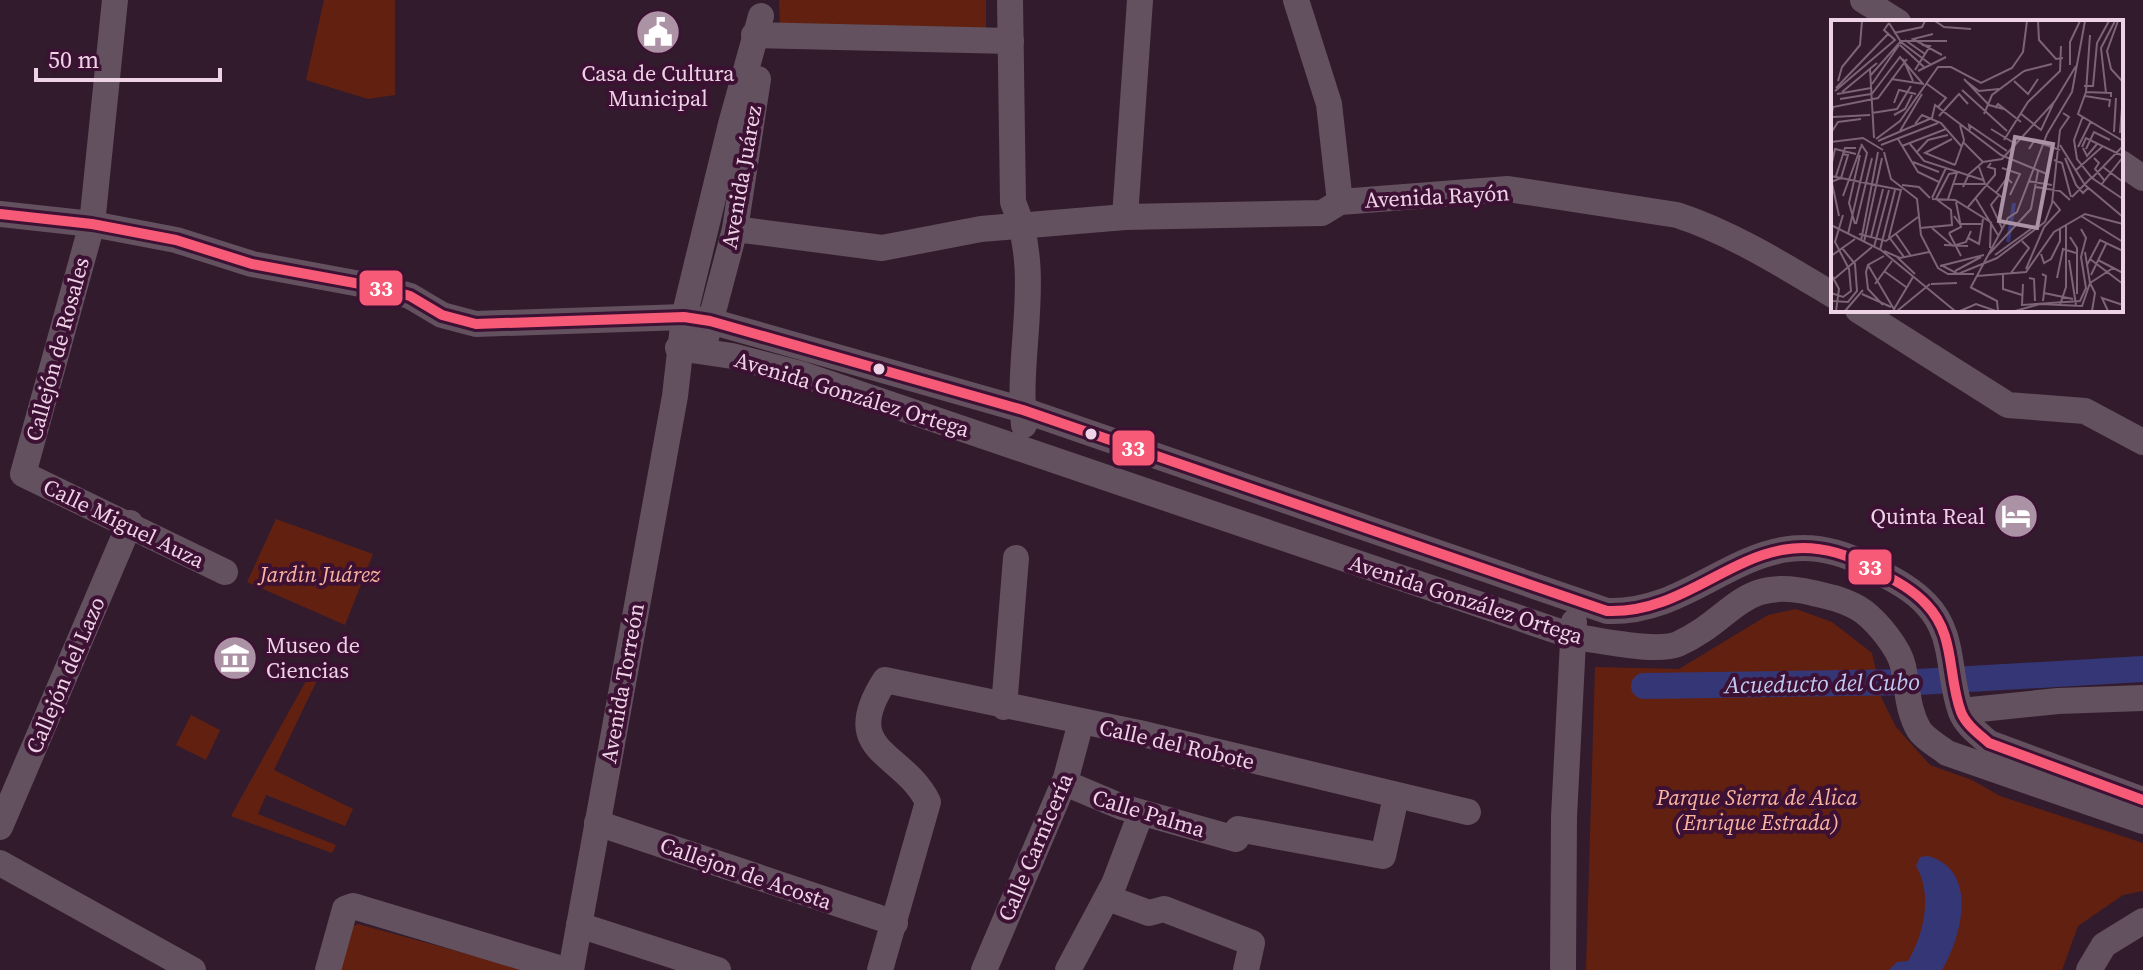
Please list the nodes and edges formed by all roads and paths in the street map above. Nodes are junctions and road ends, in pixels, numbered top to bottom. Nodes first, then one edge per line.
1 (115, 0) edge
2 (1010, 0) edge
3 (1140, 0) edge
4 (1296, 0) edge
5 (1870, 2) edge
6 (1895, 20) edge
7 (760, 21) edge
8 (1011, 41) junction
9 (2123, 164) edge
10 (2143, 178) edge
11 (1340, 202) junction
12 (0, 214) edge
13 (1125, 217) junction
14 (92, 224) junction
15 (1024, 227) junction
16 (735, 229) junction
17 (1831, 294) edge
18 (1861, 312) edge
19 (697, 319) junction
20 (690, 350) junction
21 (1023, 410) junction
22 (2143, 442) edge
23 (1027, 449) junction
24 (23, 474) joint
25 (130, 523) junction
26 (1016, 558) dead end
27 (225, 572) dead end
28 (1573, 599) junction
29 (1575, 637) junction
30 (2143, 698) edge
31 (1004, 707) junction
32 (1961, 711) junction
33 (1081, 722) junction
34 (1065, 783) junction
35 (1396, 797) junction
36 (2143, 800) edge
37 (1468, 812) dead end
38 (1141, 813) junction
39 (2143, 821) edge
40 (597, 823) junction
41 (0, 827) edge
42 (0, 863) edge
43 (1108, 898) junction
44 (2143, 921) edge
45 (895, 923) junction
46 (579, 925) junction
47 (168, 964) edge
48 (193, 970) edge
49 (328, 970) edge
50 (568, 970) edge
51 (718, 970) edge
52 (880, 970) edge
53 (984, 970) edge
54 (1068, 970) edge
55 (1246, 970) edge
56 (1563, 970) edge
57 (2089, 970) edge

1 - 14 street, Callejón de Rosales
2 - 8 street
3 - 13 street
4 - 11 street
5 - 6 street
7 - 8 street
7 - 16 street, Avenida Juárez
7 - 19 street
8 - 15 street
9 - 10 street
11 - 13 street, Avenida Rayón
11 - 17 street, Avenida Rayón
12 - 14 street, Avenida González Ortega
13 - 15 street, Avenida Rayón
14 - 19 street, Avenida González Ortega
14 - 24 street, Callejón de Rosales
15 - 16 street, Avenida Rayón
15 - 21 street
16 - 19 street, Avenida Juárez
18 - 22 street
19 - 20 street, Avenida Juárez
19 - 21 street, Avenida González Ortega
20 - 23 street, Avenida González Ortega
20 - 40 street, Avenida Torreón
21 - 23 street
21 - 28 street, Avenida González Ortega
23 - 29 street, Avenida González Ortega
24 - 25 street, Calle Miguel Auza
25 - 27 street, Calle Miguel Auza
25 - 41 street, Callejón del Lazo
26 - 31 street
28 - 29 street
28 - 32 street, Avenida González Ortega
29 - 39 street, Avenida González Ortega
29 - 56 street
30 - 32 street
31 - 33 street, Calle del Robote
31 - 45 street, Calle del Robote
32 - 36 street
33 - 34 street, Calle Carnicería
33 - 35 street, Calle del Robote
34 - 38 street, Calle Palma
34 - 53 street, Calle Carnicería
35 - 37 street, Calle del Robote
35 - 38 street, Calle Palma
38 - 43 street
40 - 45 street, Callejon de Acosta
40 - 46 street, Avenida Torreón
42 - 47 street
43 - 54 street
43 - 55 street
44 - 57 street
45 - 52 street
46 - 50 street, Avenida Torreón
46 - 51 street
47 - 48 street
49 - 50 street

